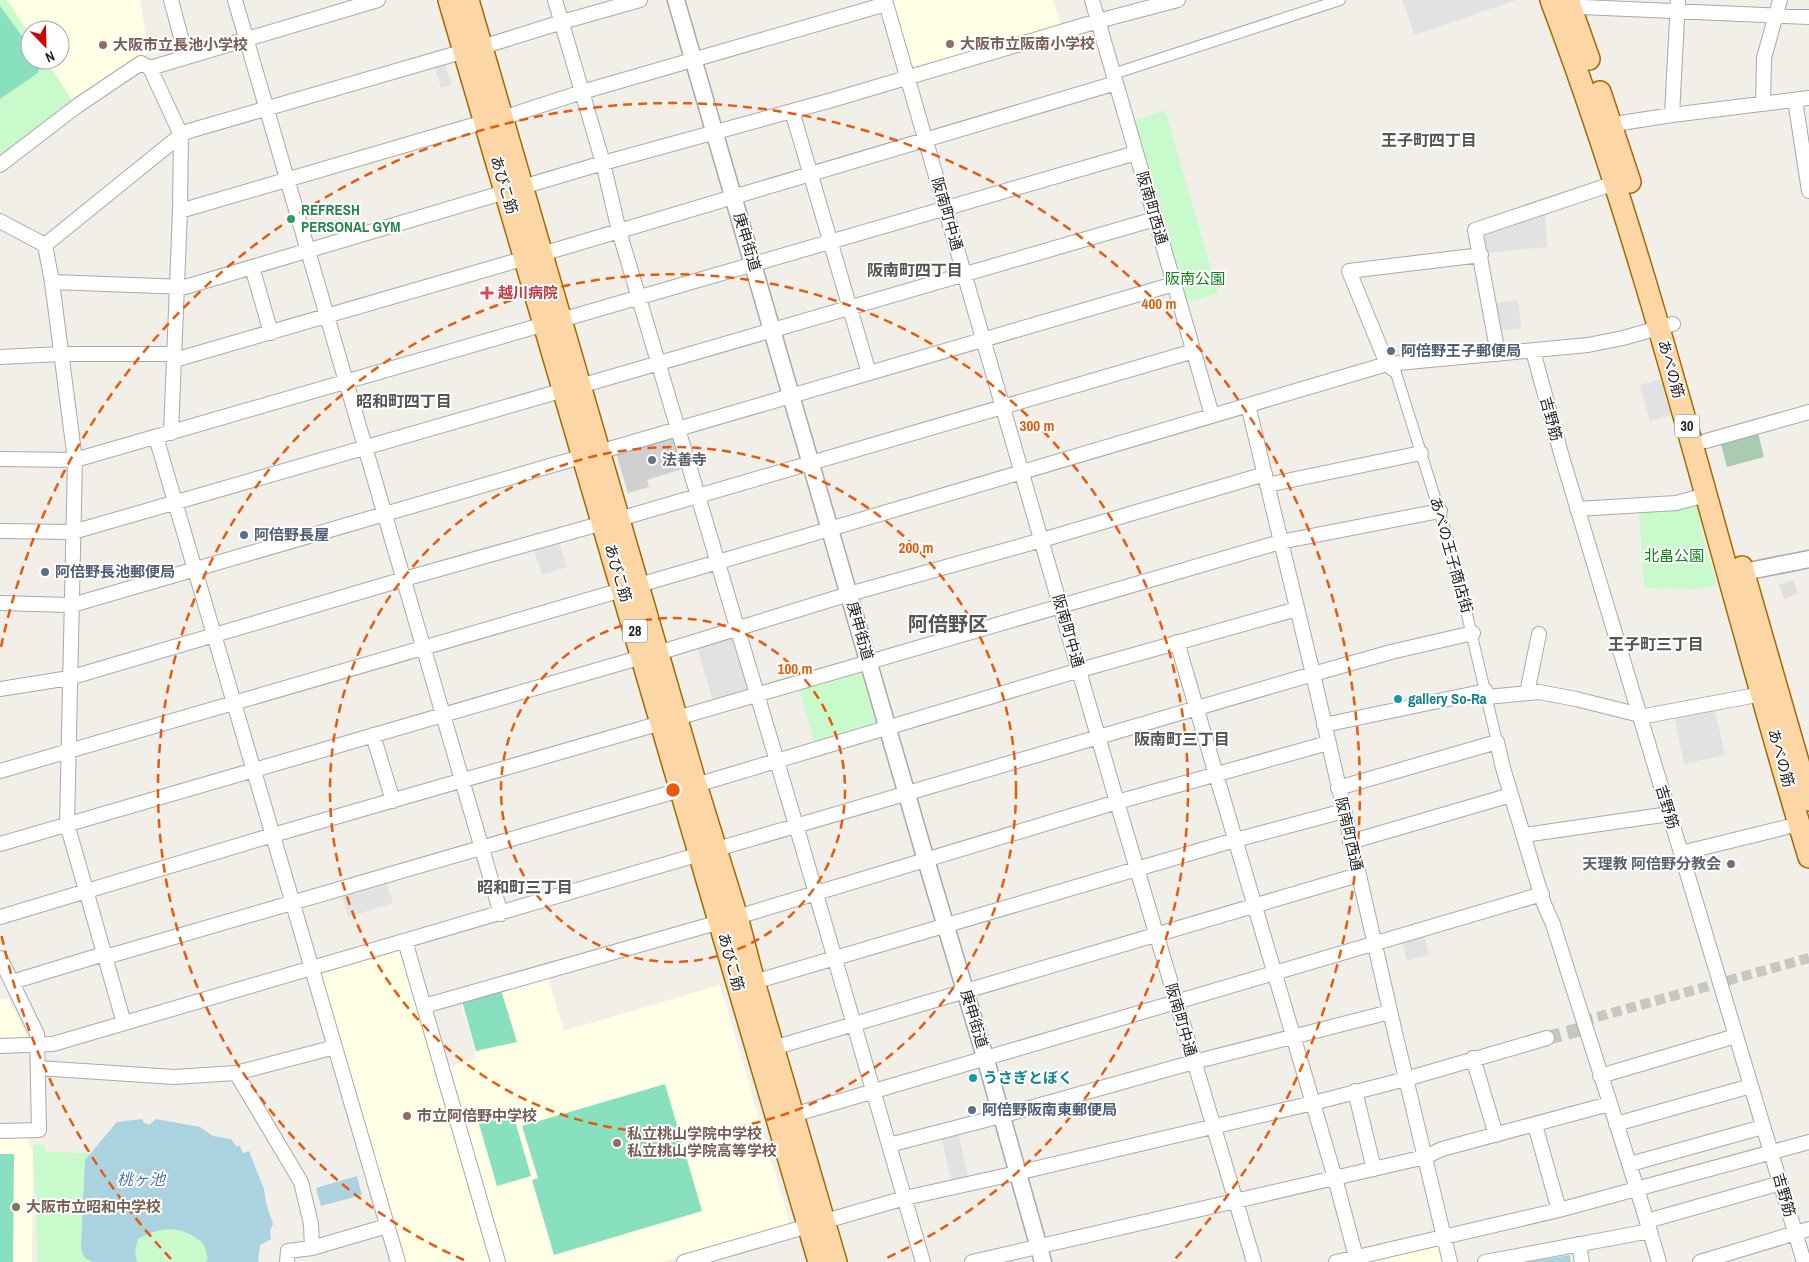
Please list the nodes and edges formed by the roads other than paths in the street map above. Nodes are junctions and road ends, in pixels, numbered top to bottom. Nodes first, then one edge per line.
1 (171, 0) edge
2 (235, 0) edge
3 (378, 0) edge
4 (449, 0) edge
5 (468, 0) edge
6 (555, 0) edge
7 (640, 0) edge
8 (676, 0) edge
9 (1092, 0) edge
10 (1178, 0) edge
11 (1340, 0) edge
12 (1552, 0) edge
13 (1780, 0) edge
14 (885, 2) edge
15 (1570, 4) edge
16 (1678, 6) edge
17 (1776, 16) junction
18 (1809, 17) edge
19 (1098, 21) junction
20 (562, 22) junction
21 (246, 38) junction
22 (473, 49) junction
23 (186, 56) junction
24 (693, 61) junction
25 (150, 68) junction
26 (908, 78) junction
27 (1115, 79) junction
28 (582, 92) junction
29 (1802, 99) edge
30 (1762, 104) junction
31 (266, 109) junction
32 (792, 111) junction
33 (1672, 115) junction
34 (493, 120) junction
35 (1604, 128) junction
36 (713, 133) junction
37 (181, 135) junction
38 (926, 140) junction
39 (1136, 153) junction
40 (603, 163) junction
41 (0, 164) edge
42 (810, 174) junction
43 (287, 179) junction
44 (1615, 183) junction
45 (1808, 185) edge
46 (514, 190) junction
47 (733, 197) junction
48 (945, 208) junction
49 (180, 211) junction
50 (1155, 219) junction
51 (0, 221) edge
52 (619, 231) junction
53 (830, 242) junction
54 (45, 246) junction
55 (308, 251) junction
56 (1480, 255) junction
57 (534, 256) junction
58 (753, 263) junction
59 (252, 267) junction
60 (965, 274) junction
61 (52, 282) junction
62 (1174, 284) junction
63 (177, 287) junction
64 (639, 297) junction
65 (849, 308) junction
66 (327, 316) junction
67 (553, 322) junction
68 (1661, 328) junction
69 (772, 330) junction
70 (271, 333) junction
71 (984, 340) junction
72 (1194, 350) junction
73 (1533, 351) junction
74 (61, 354) junction
75 (1498, 354) junction
76 (0, 357) edge
77 (174, 357) junction
78 (659, 363) junction
79 (1390, 367) junction
80 (869, 373) junction
81 (346, 381) junction
82 (572, 388) junction
83 (792, 395) junction
84 (1248, 405) junction
85 (1003, 407) junction
86 (1809, 412) edge
87 (1212, 415) junction
88 (678, 429) junction
89 (171, 433) junction
90 (156, 437) junction
91 (1706, 441) junction
92 (366, 448) junction
93 (1421, 453) junction
94 (592, 454) junction
95 (0, 459) edge
96 (75, 460) junction
97 (810, 464) junction
98 (1022, 472) junction
99 (1266, 479) junction
100 (1706, 495) junction
101 (698, 496) junction
102 (176, 504) junction
103 (1577, 509) junction
104 (1440, 511) junction
105 (385, 514) junction
106 (611, 521) junction
107 (830, 529) junction
108 (0, 531) edge
109 (73, 532) junction
110 (1042, 540) junction
111 (1280, 542) junction
112 (1809, 559) edge
113 (718, 562) junction
114 (195, 569) junction
115 (1736, 573) junction
116 (404, 579) junction
117 (631, 587) junction
118 (849, 594) junction
119 (0, 603) edge
120 (72, 604) junction
121 (1060, 605) junction
122 (1297, 609) junction
123 (738, 628) junction
124 (1473, 633) junction
125 (1539, 634) dead end
126 (215, 635) junction
127 (1177, 642) junction
128 (424, 648) junction
129 (650, 655) junction
130 (869, 661) junction
131 (1080, 670) junction
132 (1313, 674) junction
133 (69, 678) junction
134 (0, 689) edge
135 (1527, 693) junction
136 (757, 694) junction
137 (1486, 694) junction
138 (1762, 694) junction
139 (234, 702) junction
140 (1196, 709) junction
141 (443, 715) junction
142 (1640, 716) junction
143 (669, 720) junction
144 (1324, 725) junction
145 (888, 728) junction
146 (373, 735) junction
147 (1099, 737) junction
148 (1497, 742) junction
149 (1328, 743) junction
150 (68, 751) junction
151 (777, 760) junction
152 (255, 770) junction
153 (0, 771) edge
154 (1216, 775) junction
155 (462, 780) junction
156 (688, 788) junction
157 (1338, 788) junction
158 (907, 793) junction
159 (1511, 795) junction
160 (1809, 800) edge
161 (393, 801) junction
162 (1117, 802) junction
163 (1344, 811) junction
164 (1670, 814) junction
165 (67, 824) junction
166 (1799, 824) junction
167 (796, 825) junction
168 (273, 835) junction
169 (1524, 835) junction
170 (1235, 840) junction
171 (1350, 842) junction
172 (0, 844) edge
173 (482, 847) junction
174 (708, 853) junction
175 (1681, 853) junction
176 (1809, 857) edge
177 (926, 860) junction
178 (1137, 869) junction
179 (1358, 875) junction
180 (86, 890) junction
181 (815, 892) junction
182 (1542, 894) junction
183 (292, 902) junction
184 (1255, 906) junction
185 (501, 914) junction
186 (0, 917) edge
187 (728, 919) junction
188 (946, 926) junction
189 (1156, 935) junction
190 (405, 942) junction
191 (1374, 943) junction
192 (104, 954) junction
193 (0, 958) edge
194 (834, 958) junction
195 (312, 969) junction
196 (1274, 972) junction
197 (12, 982) junction
198 (754, 982) junction
199 (965, 991) junction
200 (1176, 1002) junction
201 (424, 1006) junction
202 (1390, 1012) junction
203 (124, 1023) junction
204 (854, 1024) junction
205 (1736, 1036) junction
206 (1293, 1037) junction
207 (1547, 1038) tunnel mouth
208 (37, 1045) junction
209 (0, 1046) edge
210 (335, 1047) junction
211 (773, 1048) junction
212 (985, 1057) junction
213 (1474, 1058) junction
214 (1194, 1062) junction
215 (38, 1068) junction
216 (236, 1073) junction
217 (1600, 1076) junction
218 (1406, 1079) junction
219 (1751, 1086) junction
220 (873, 1090) junction
221 (1355, 1092) junction
222 (1312, 1102) junction
223 (1609, 1104) junction
224 (793, 1114) junction
225 (1001, 1116) junction
226 (1616, 1124) junction
227 (1536, 1125) junction
228 (1212, 1126) junction
229 (1763, 1127) junction
230 (0, 1131) edge
231 (1496, 1135) junction
232 (1809, 1142) edge
233 (889, 1145) junction
234 (1771, 1152) junction
235 (1425, 1157) junction
236 (1630, 1164) junction
237 (1374, 1169) junction
238 (1017, 1173) junction
239 (1335, 1178) junction
240 (1781, 1183) junction
241 (1638, 1189) junction
242 (905, 1198) junction
243 (1235, 1201) junction
244 (1558, 1210) junction
245 (816, 1222) junction
246 (387, 1226) junction
247 (1648, 1226) junction
248 (1809, 1230) edge
249 (1795, 1234) junction
250 (1444, 1236) junction
251 (1579, 1244) junction
252 (312, 1248) junction
253 (1041, 1254) edge
254 (1356, 1257) junction
255 (287, 1262) edge
256 (398, 1262) edge
257 (498, 1262) edge
258 (684, 1262) edge
259 (819, 1262) edge
260 (836, 1262) edge
261 (923, 1262) edge
262 (972, 1262) edge
263 (1254, 1262) edge
264 (1336, 1262) edge
265 (1450, 1262) edge
266 (1486, 1262) edge
267 (1582, 1262) edge
268 (1659, 1262) edge
269 (1700, 1262) edge
270 (1804, 1262) edge

1 - 23 street
2 - 21 street
3 - 21 street
4 - 22 main road, あびこ筋 / 28
5 - 22 main road, あびこ筋 / 28
6 - 20 street
7 - 20 street
8 - 24 street, 庚申街道
9 - 19 street, 阪南町西通
10 - 19 street
11 - 27 street
12 - 35 main road, あべの筋 / 30
13 - 17 street
14 - 24 street
14 - 26 street, 阪南町中通
15 - 16 street
15 - 35 main road, あべの筋 / 30
16 - 17 street
16 - 33 street
17 - 18 street
17 - 30 street
19 - 26 street
19 - 27 street, 阪南町西通
20 - 22 street
20 - 28 street
21 - 23 street
21 - 31 street
22 - 31 street
22 - 34 main road, あびこ筋 / 28
23 - 25 street
24 - 28 street
24 - 36 street, 庚申街道
25 - 37 street
25 - 41 street
26 - 32 street
26 - 38 street, 阪南町中通
27 - 38 street
27 - 39 street, 阪南町西通
28 - 34 street
28 - 40 street
29 - 30 street
29 - 45 street
30 - 33 street
31 - 37 street
31 - 43 street
32 - 36 street
32 - 42 street
33 - 35 street
34 - 43 street
34 - 46 main road, あびこ筋 / 28
35 - 44 main road, あべの筋 / 30
35 - 68 main road, あべの筋 / 30
36 - 40 street
36 - 47 street, 庚申街道
37 - 49 street
37 - 54 street
38 - 42 street
38 - 48 street, 阪南町中通
39 - 48 street
39 - 50 street, 阪南町西通
40 - 46 street
40 - 52 street
42 - 47 street
42 - 53 street
43 - 49 street
43 - 55 street
44 - 56 street
44 - 68 main road, あべの筋 / 30
46 - 55 street
46 - 57 main road, あびこ筋 / 28
47 - 52 street
47 - 58 street, 庚申街道
48 - 53 street
48 - 60 street, 阪南町中通
49 - 63 street
50 - 60 street
50 - 62 street, 阪南町西通
51 - 54 street
52 - 57 street
52 - 64 street
53 - 58 street
53 - 65 street
54 - 61 street
55 - 59 street
55 - 66 street
56 - 75 street
56 - 79 street
57 - 66 street
57 - 67 main road, あびこ筋 / 28
58 - 64 street
58 - 69 street, 庚申街道
59 - 63 street
59 - 70 street
60 - 65 street
60 - 71 street, 阪南町中通
61 - 63 street
61 - 74 street
62 - 71 street
62 - 72 street, 阪南町西通
63 - 77 street
64 - 67 street
64 - 78 street
65 - 69 street
65 - 80 street
66 - 70 street
66 - 81 street
67 - 81 street
67 - 82 main road, あびこ筋 / 28
68 - 73 street
68 - 91 main road, あべの筋 / 30
68 - 100 main road, あべの筋 / 30
69 - 78 street
69 - 83 street, 庚申街道
70 - 77 street
71 - 80 street
71 - 85 street, 阪南町中通
72 - 85 street
72 - 87 street, 阪南町西通
73 - 75 street
73 - 103 street, 吉野筋
74 - 76 street
74 - 77 street
74 - 96 street
75 - 79 street
77 - 89 street
78 - 82 street
78 - 88 street
79 - 84 street
79 - 93 street, あべの王子商店街
80 - 83 street
81 - 89 street
81 - 92 street
82 - 92 street
82 - 94 main road, あびこ筋 / 28
83 - 88 street
83 - 97 street, 庚申街道
84 - 87 street
84 - 99 street, 阪南町西通
85 - 97 street
85 - 98 street, 阪南町中通
86 - 91 street
87 - 98 street
88 - 94 street
88 - 101 street
89 - 90 street
90 - 96 street
90 - 102 street
91 - 115 main road, あべの筋 / 30
92 - 102 street
92 - 105 street
93 - 99 street
93 - 104 street, あべの王子商店街
94 - 105 street
94 - 106 main road, あびこ筋 / 28
95 - 96 street
96 - 109 street
97 - 101 street
97 - 107 street, 庚申街道
98 - 107 street
98 - 110 street, 阪南町中通
99 - 110 street
99 - 111 street, 阪南町西通
100 - 103 street
100 - 115 main road, あべの筋 / 30
101 - 106 street
101 - 113 street
102 - 109 street
102 - 114 street
103 - 142 street, 吉野筋
104 - 111 street
104 - 124 street, あべの王子商店街
105 - 114 street
105 - 116 street
106 - 116 street
106 - 117 main road, あびこ筋 / 28
107 - 113 street
107 - 118 street, 庚申街道
108 - 109 street
109 - 120 street
110 - 118 street
110 - 121 street, 阪南町中通
111 - 121 street
111 - 122 street, 阪南町西通
112 - 115 street
113 - 117 street
113 - 123 street
114 - 120 street
114 - 126 street
115 - 138 main road, あべの筋 / 30
115 - 160 main road, あべの筋 / 30
116 - 126 street
116 - 128 street
117 - 128 street
117 - 129 main road, あびこ筋 / 28
118 - 123 street
118 - 130 street, 庚申街道
119 - 120 street
120 - 133 street
121 - 130 street
121 - 131 street, 阪南町中通
122 - 127 street
122 - 132 street, 阪南町西通
123 - 129 street
123 - 136 street
124 - 132 street
124 - 137 street, あべの王子商店街
125 - 135 street
126 - 133 street
126 - 139 street
127 - 131 street
127 - 140 street
128 - 139 street
128 - 141 street
129 - 141 street
129 - 143 main road, あびこ筋 / 28
130 - 136 street
130 - 145 street, 庚申街道
131 - 145 street
131 - 147 street, 阪南町中通
132 - 140 street
132 - 144 street, 阪南町西通
133 - 134 street
133 - 150 street
135 - 137 street
135 - 142 street
136 - 143 street
136 - 151 street
137 - 144 street
137 - 148 street, あべの王子商店街
138 - 142 street
138 - 166 main road, あべの筋 / 30
139 - 150 street
139 - 152 street
140 - 147 street
140 - 154 street
141 - 146 street
141 - 155 street
142 - 164 street, 吉野筋
143 - 155 street
143 - 156 main road, あびこ筋 / 28
144 - 149 street, 阪南町西通
145 - 151 street
145 - 158 street, 庚申街道
146 - 152 street
146 - 161 street
147 - 158 street
147 - 162 street, 阪南町中通
148 - 157 street
148 - 159 street
149 - 154 street
149 - 157 street, 阪南町西通
150 - 153 street
150 - 165 street
151 - 156 street
151 - 167 street
152 - 165 street
152 - 168 street
154 - 162 street
154 - 170 street
155 - 161 street
155 - 173 street
156 - 173 street
156 - 174 main road, あびこ筋 / 28
157 - 163 street, 阪南町西通
158 - 167 street
158 - 177 street, 庚申街道
159 - 169 street
159 - 171 street
161 - 168 street
162 - 177 street
162 - 178 street, 阪南町中通
163 - 170 street
163 - 171 street, 阪南町西通
164 - 169 street
164 - 175 street, 吉野筋
165 - 172 street
165 - 180 street
166 - 175 street
166 - 176 main road, あべの筋 / 30
167 - 174 street
167 - 181 street
168 - 180 street
168 - 183 street
169 - 182 street
170 - 178 street
170 - 184 street
171 - 179 street, 阪南町西通
173 - 183 street
173 - 185 street
174 - 185 street
174 - 187 main road, あびこ筋 / 28
175 - 205 street, 吉野筋
177 - 181 street
177 - 188 street, 庚申街道
178 - 188 street
178 - 189 street, 阪南町中通
179 - 184 street
179 - 191 street, 阪南町西通
180 - 186 street
180 - 192 street
181 - 187 street
181 - 194 street
182 - 191 street
182 - 217 street
183 - 192 street
183 - 195 street
184 - 189 street
184 - 196 street
185 - 190 street
187 - 198 main road, あびこ筋 / 28
187 - 201 street
187 - 245 main road, あびこ筋 / 28
188 - 194 street
188 - 199 street, 庚申街道
189 - 199 street
189 - 200 street, 阪南町中通
190 - 195 street
190 - 201 street
191 - 196 street
191 - 202 street, 阪南町西通
192 - 197 street
192 - 203 street
193 - 197 street
194 - 198 street
194 - 204 street
195 - 203 street
195 - 210 street
196 - 200 street
196 - 206 street
197 - 208 street
198 - 211 main road, あびこ筋 / 28
199 - 204 street
199 - 212 street, 庚申街道
200 - 212 street
200 - 214 street, 阪南町中通
201 - 257 street
202 - 206 street
202 - 218 street, 阪南町西通
203 - 208 street
204 - 211 street
204 - 220 street
205 - 217 street
205 - 219 street, 吉野筋
206 - 214 street
206 - 222 street
207 - 213 street
208 - 209 street
208 - 215 street
210 - 216 street
210 - 246 street
211 - 224 main road, あびこ筋 / 28
212 - 220 street
212 - 225 street, 庚申街道
213 - 218 street
213 - 231 street
214 - 225 street
214 - 228 street, 阪南町中通
215 - 216 street
215 - 230 street
216 - 252 street
217 - 223 street
218 - 221 street
218 - 235 street, 阪南町西通
219 - 226 street
219 - 229 street, 吉野筋
220 - 224 street
220 - 233 street
221 - 222 street
221 - 237 street
222 - 228 street
222 - 239 street
223 - 226 street
223 - 227 street
224 - 245 main road, あびこ筋 / 28
225 - 233 street
225 - 238 street, 庚申街道
226 - 236 street
227 - 231 street
227 - 244 street
228 - 238 street
228 - 243 street, 阪南町中通
229 - 234 street, 吉野筋
229 - 236 street
231 - 235 street
232 - 234 street
233 - 242 street
234 - 240 street, 吉野筋
234 - 241 street
235 - 237 street
235 - 250 street, 阪南町西通
236 - 241 street
237 - 239 street
238 - 242 street
238 - 253 street, 庚申街道
239 - 243 street
239 - 254 street
240 - 247 street
240 - 249 street, 吉野筋
241 - 244 street
241 - 247 street
242 - 245 street
242 - 261 street
243 - 253 street
243 - 263 street, 阪南町中通
244 - 250 street
245 - 258 street
245 - 259 main road, あびこ筋 / 28
245 - 260 main road, あびこ筋 / 28
246 - 252 street
246 - 256 street
247 - 251 street
247 - 268 street
248 - 249 street
249 - 269 street
249 - 270 street, 吉野筋
250 - 254 street
250 - 265 street, 阪南町西通
251 - 266 street
251 - 267 street
252 - 255 street
253 - 262 street
254 - 264 street

